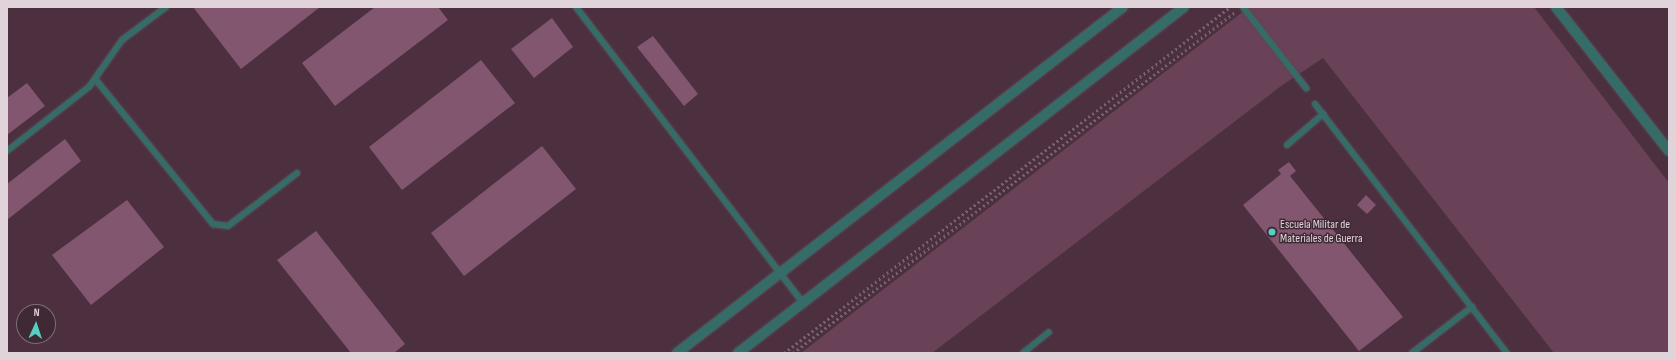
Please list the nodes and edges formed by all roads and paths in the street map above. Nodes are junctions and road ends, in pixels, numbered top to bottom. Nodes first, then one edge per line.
1 (166, 7) edge
2 (576, 7) edge
3 (1123, 7) edge
4 (1184, 7) edge
5 (1230, 7) edge
6 (1242, 7) edge
7 (1556, 7) edge
8 (96, 80) junction
9 (1306, 88) dead end
10 (1315, 104) dead end
11 (1323, 114) junction
12 (1287, 145) dead end
13 (7, 151) edge
14 (1669, 151) edge
15 (296, 173) dead end
16 (782, 272) junction
17 (803, 302) junction
18 (1472, 306) junction
19 (1049, 332) dead end
20 (677, 353) edge
21 (738, 353) edge
22 (784, 353) edge
23 (794, 353) edge
24 (1022, 353) edge
25 (1412, 353) edge
26 (1508, 353) edge

1 - 8 lane
2 - 16 lane
3 - 16 street
4 - 17 street
5 - 22 path
6 - 9 lane
6 - 23 path
7 - 14 street
8 - 13 lane
8 - 15 lane
10 - 11 lane
11 - 12 lane
11 - 18 lane
16 - 17 lane
16 - 20 street
17 - 21 street
18 - 25 lane
18 - 26 lane
19 - 24 lane

